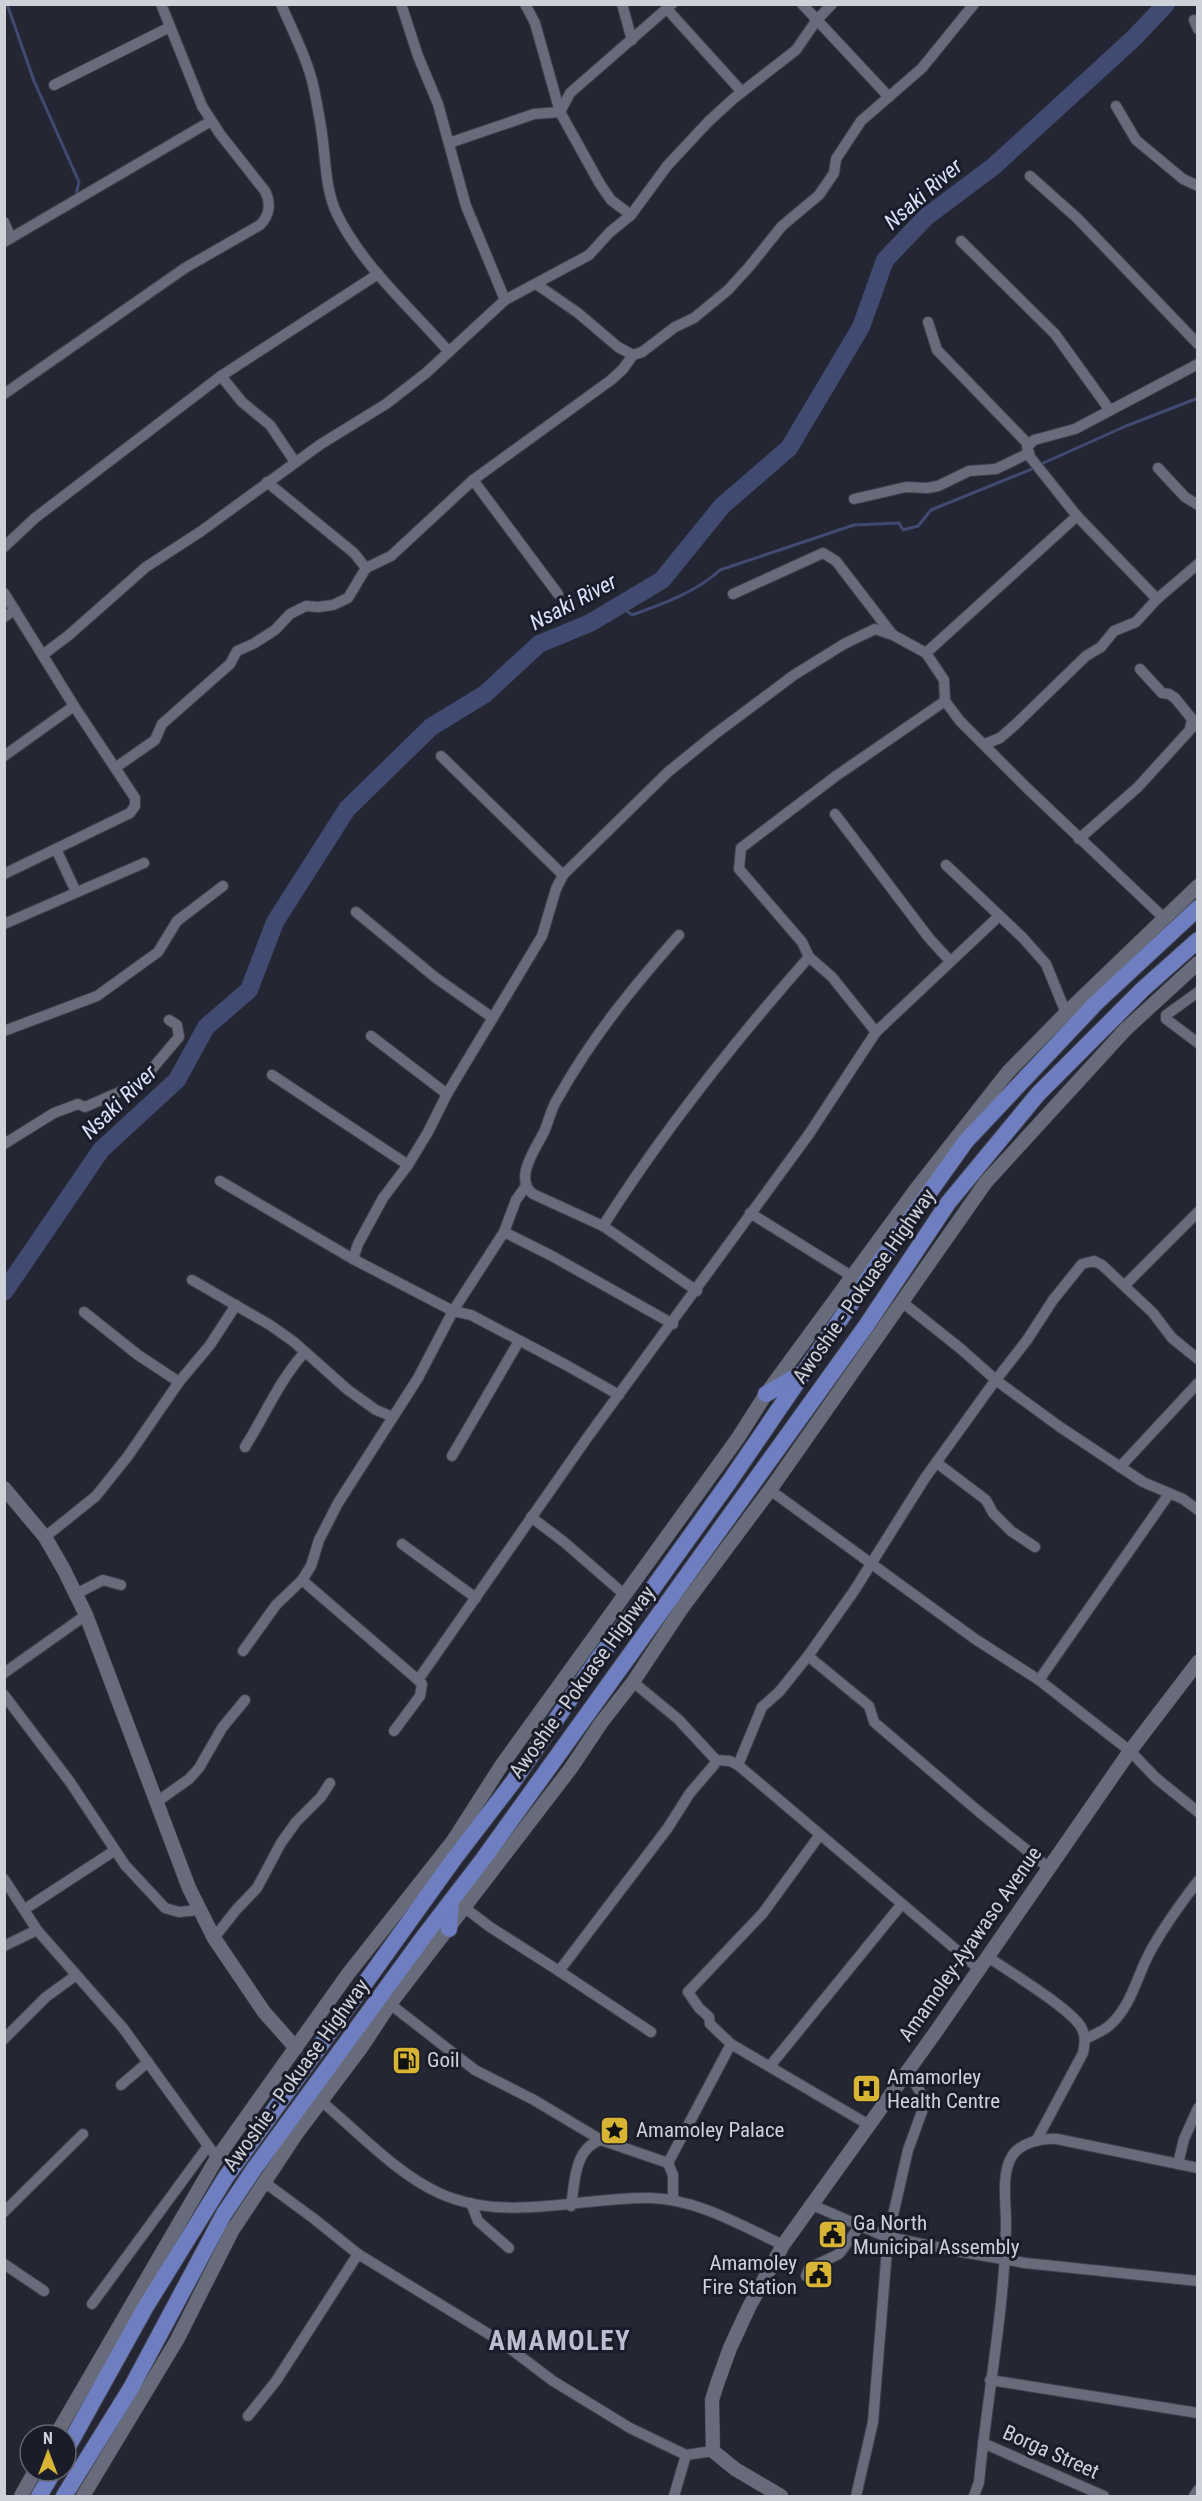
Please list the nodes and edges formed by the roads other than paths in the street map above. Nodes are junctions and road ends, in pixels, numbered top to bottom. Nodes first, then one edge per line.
1 (161, 4) edge
2 (281, 4) edge
3 (401, 4) edge
4 (525, 4) edge
5 (622, 4) edge
6 (802, 4) edge
7 (832, 4) edge
8 (974, 4) edge
9 (670, 7) edge
10 (816, 21) junction
11 (170, 27) junction
12 (632, 40) junction
13 (54, 86) dead end
14 (742, 92) junction
15 (889, 97) junction
16 (1116, 106) dead end
17 (560, 112) junction
18 (211, 121) junction
19 (449, 143) junction
20 (1029, 176) dead end
21 (1197, 186) edge
22 (630, 214) junction
23 (4, 222) edge
24 (8, 240) edge
25 (961, 241) dead end
26 (378, 274) junction
27 (536, 284) junction
28 (505, 300) junction
29 (928, 322) dead end
30 (1197, 344) edge
31 (449, 352) junction
32 (633, 356) junction
33 (1197, 364) edge
34 (220, 376) junction
35 (4, 394) edge
36 (1109, 409) junction
37 (1029, 449) junction
38 (295, 462) junction
39 (1158, 468) dead end
40 (473, 480) junction
41 (267, 482) junction
42 (854, 499) dead end
43 (1197, 506) edge
44 (1077, 516) junction
45 (4, 547) edge
46 (1197, 564) edge
47 (366, 568) junction
48 (4, 593) edge
49 (558, 594) dead end
50 (733, 594) dead end
51 (1157, 599) junction
52 (15, 610) junction
53 (4, 617) edge
54 (893, 635) junction
55 (926, 653) junction
56 (44, 654) junction
57 (1140, 669) dead end
58 (945, 701) junction
59 (74, 706) junction
60 (1193, 725) edge
61 (985, 744) junction
62 (4, 756) edge
63 (441, 756) dead end
64 (115, 768) junction
65 (835, 814) dead end
66 (1079, 839) junction
67 (56, 849) junction
68 (144, 863) dead end
69 (946, 865) dead end
70 (4, 874) edge
71 (563, 875) junction
72 (223, 886) dead end
73 (1197, 886) edge
74 (76, 892) junction
75 (1197, 908) edge
76 (356, 912) dead end
77 (999, 916) junction
78 (1165, 919) junction
79 (4, 924) edge
80 (678, 935) dead end
81 (1197, 940) edge
82 (809, 957) junction
83 (950, 961) junction
84 (1134, 969) junction
85 (1195, 970) edge
86 (1143, 989) junction
87 (1197, 992) edge
88 (1066, 1013) junction
89 (493, 1018) junction
90 (169, 1020) dead end
91 (4, 1031) edge
92 (876, 1032) junction
93 (371, 1036) dead end
94 (1197, 1043) edge
95 (272, 1075) dead end
96 (447, 1094) junction
97 (4, 1143) edge
98 (408, 1165) junction
99 (220, 1181) dead end
100 (526, 1186) junction
101 (1197, 1212) edge
102 (750, 1213) junction
103 (603, 1226) junction
104 (504, 1232) junction
105 (353, 1259) junction
106 (853, 1277) junction
107 (192, 1280) dead end
108 (1125, 1285) junction
109 (697, 1291) junction
110 (902, 1302) junction
111 (236, 1305) junction
112 (453, 1311) junction
113 (84, 1312) dead end
114 (673, 1324) junction
115 (519, 1341) junction
116 (304, 1353) junction
117 (1197, 1359) edge
118 (802, 1373) junction
119 (997, 1381) junction
120 (179, 1382) junction
121 (1197, 1383) edge
122 (766, 1394) junction
123 (619, 1395) junction
124 (393, 1417) junction
125 (245, 1447) dead end
126 (452, 1456) dead end
127 (937, 1463) junction
128 (1120, 1467) junction
129 (4, 1488) edge
130 (770, 1490) junction
131 (1169, 1494) junction
132 (1197, 1510) edge
133 (531, 1517) junction
134 (45, 1537) junction
135 (402, 1544) dead end
136 (1035, 1547) dead end
137 (871, 1562) junction
138 (302, 1580) junction
139 (121, 1585) dead end
140 (76, 1594) junction
141 (625, 1595) junction
142 (476, 1598) junction
143 (86, 1615) junction
144 (243, 1651) dead end
145 (808, 1656) junction
146 (1197, 1662) edge
147 (4, 1672) edge
148 (418, 1680) junction
149 (1039, 1680) junction
150 (633, 1682) junction
151 (4, 1695) edge
152 (245, 1700) dead end
153 (394, 1731) dead end
154 (1130, 1751) junction
155 (716, 1760) junction
156 (738, 1765) junction
157 (330, 1783) dead end
158 (158, 1801) junction
159 (1197, 1812) edge
160 (819, 1836) junction
161 (114, 1851) junction
162 (1049, 1868) junction
163 (4, 1879) edge
164 (1197, 1881) edge
165 (458, 1904) junction
166 (901, 1905) junction
167 (25, 1909) junction
168 (199, 1910) junction
169 (449, 1929) joint
170 (37, 1930) junction
171 (214, 1938) junction
172 (4, 1946) edge
173 (988, 1957) junction
174 (979, 1969) junction
175 (560, 1971) junction
176 (75, 1976) junction
177 (390, 2004) junction
178 (651, 2032) dead end
179 (4, 2039) edge
180 (1085, 2039) junction
181 (731, 2044) junction
182 (296, 2048) junction
183 (148, 2062) junction
184 (770, 2066) junction
185 (907, 2071) junction
186 (121, 2085) dead end
187 (321, 2101) junction
188 (1197, 2108) edge
189 (869, 2125) junction
190 (83, 2134) dead end
191 (601, 2140) junction
192 (1036, 2141) junction
193 (208, 2146) junction
194 (217, 2158) junction
195 (668, 2163) junction
196 (1178, 2164) junction
197 (1197, 2168) edge
198 (264, 2182) junction
199 (673, 2200) junction
200 (471, 2203) junction
201 (810, 2204) junction
202 (571, 2206) junction
203 (4, 2212) edge
204 (859, 2227) junction
205 (888, 2237) junction
206 (783, 2245) junction
207 (509, 2248) dead end
208 (357, 2254) junction
209 (1005, 2260) junction
210 (4, 2264) edge
211 (806, 2276) dead end
212 (1197, 2280) edge
213 (44, 2291) dead end
214 (92, 2304) dead end
215 (990, 2380) junction
216 (1197, 2413) edge
217 (248, 2416) dead end
218 (63, 2423) edge
219 (82, 2423) junction
220 (78, 2430) edge
221 (103, 2434) junction
222 (983, 2444) junction
223 (712, 2451) junction
224 (686, 2455) junction
225 (47, 2483) edge
226 (1197, 2490) edge
227 (39, 2496) edge
228 (64, 2496) edge
229 (83, 2496) edge
230 (674, 2496) edge
231 (781, 2496) edge
232 (856, 2496) edge
233 (974, 2496) edge
234 (1104, 2496) edge
235 (1194, 2496) edge

1 - 11 street
2 - 26 street
3 - 19 street
4 - 17 street
5 - 12 street
6 - 10 street
7 - 10 street
8 - 15 street
9 - 12 street
9 - 14 street
10 - 14 street
10 - 15 street
11 - 13 street
11 - 18 street
12 - 17 street
14 - 22 street
15 - 32 street
16 - 21 street
17 - 19 street
17 - 22 street
18 - 24 street
18 - 35 street
19 - 28 street
20 - 30 street
22 - 27 street
23 - 24 street
25 - 36 street
26 - 31 street
26 - 34 street
27 - 28 street
27 - 32 street
28 - 31 street
29 - 37 street
31 - 38 street
32 - 40 street
33 - 36 street
34 - 38 street
34 - 45 street
36 - 37 street
37 - 42 street
37 - 44 street
38 - 41 street
39 - 43 street
40 - 47 street
40 - 49 street
41 - 47 street
41 - 56 street
44 - 51 street
44 - 55 street
46 - 51 street
47 - 64 street
48 - 52 street
50 - 54 street
51 - 61 street
52 - 53 street
52 - 56 street
54 - 55 street
54 - 71 street
55 - 58 street
56 - 59 street
57 - 60 street
58 - 61 street
58 - 82 street
59 - 62 street
59 - 64 street
60 - 66 street
61 - 66 street
63 - 71 street
64 - 67 street
65 - 83 street
66 - 78 street
67 - 70 street
67 - 74 street
68 - 74 street
69 - 77 street
71 - 89 street
72 - 91 street
73 - 78 street
74 - 79 street
75 - 84 main road, Awoshie - Pokuase Highway
76 - 89 street
77 - 83 street
77 - 88 street
78 - 88 street
80 - 100 street
81 - 86 main road, Awoshie - Pokuase Highway
82 - 92 street
82 - 103 street
83 - 92 street
84 - 86 main road
84 - 118 main road, Awoshie - Pokuase Highway
85 - 110 street
86 - 165 main road, Awoshie - Pokuase Highway
87 - 94 street
88 - 106 street
89 - 96 street
90 - 97 street
92 - 102 street
93 - 96 street
95 - 98 street
96 - 98 street
98 - 105 street
99 - 105 street
100 - 103 street
100 - 104 street
101 - 108 street
102 - 106 street
102 - 109 street
103 - 109 street
104 - 112 street
104 - 114 street
105 - 112 street
106 - 122 street
107 - 111 street
108 - 117 street
108 - 119 street
109 - 114 street
110 - 119 street
110 - 130 street
111 - 116 street
111 - 120 street
112 - 115 street
112 - 124 street
113 - 120 street
114 - 123 street
115 - 123 street
115 - 126 street
116 - 124 street
116 - 125 street
118 - 122 main road
118 - 219 main road, Awoshie - Pokuase Highway
119 - 127 street
119 - 128 street
120 - 134 street
121 - 128 street
122 - 141 street
123 - 133 street
124 - 138 street
127 - 136 street
127 - 137 street
128 - 131 street
129 - 134 street
130 - 137 street
130 - 150 street
131 - 132 street
131 - 149 street
133 - 141 street
133 - 142 street
134 - 140 street
135 - 142 street
137 - 145 street
137 - 149 street
138 - 144 street
138 - 148 street
139 - 140 street
140 - 143 street
141 - 182 street
142 - 148 street
143 - 147 street
143 - 158 street
145 - 156 street
145 - 162 street
146 - 154 street, Amamoley-Ayawaso Avenue
148 - 153 street
149 - 154 street
150 - 155 street
150 - 165 street
151 - 161 street
152 - 158 street
154 - 159 street
154 - 162 street, Amamoley-Ayawaso Avenue
155 - 156 street
155 - 175 street
156 - 160 street
157 - 171 street
158 - 168 street
160 - 166 street
160 - 181 street
161 - 167 street
161 - 168 street
162 - 173 street, Amamoley-Ayawaso Avenue
163 - 167 street
164 - 180 street
165 - 169 main road
165 - 175 street
165 - 221 main road, Awoshie - Pokuase Highway
166 - 174 street
166 - 184 street
167 - 170 street
168 - 171 street
169 - 177 street
170 - 172 street
170 - 176 street
171 - 182 street
173 - 174 street, Amamoley-Ayawaso Avenue
173 - 180 street
174 - 185 street, Amamoley-Ayawaso Avenue
175 - 178 street
176 - 179 street
176 - 183 street
177 - 187 street
177 - 191 street
180 - 192 street
181 - 184 street
181 - 195 street
182 - 194 street
183 - 186 street
183 - 193 street
184 - 189 street
185 - 189 street, Amamoley-Ayawaso Avenue
185 - 205 street
187 - 198 street
187 - 200 street
188 - 196 street
189 - 201 street, Amamoley-Ayawaso Avenue
190 - 203 street
191 - 195 street
191 - 202 street
192 - 196 street
192 - 209 street
193 - 194 street
193 - 214 street
194 - 218 street
195 - 199 street
196 - 197 street
198 - 208 street
198 - 229 street
199 - 202 street
199 - 206 street
200 - 202 street
200 - 207 street
201 - 204 street
201 - 206 street, Amamoley-Ayawaso Avenue
204 - 205 street
204 - 211 street
205 - 209 street
205 - 232 street
206 - 223 street, Amamoley-Ayawaso Avenue
208 - 217 street
208 - 224 street
209 - 212 street
209 - 215 street
210 - 213 street
215 - 216 street
215 - 222 street
219 - 220 main road, Awoshie - Pokuase Highway
219 - 221 main road
221 - 228 main road, Awoshie - Pokuase Highway
222 - 233 street
222 - 234 street, Borga Street
223 - 224 street
223 - 231 street
224 - 230 street
225 - 227 main road
226 - 235 street

